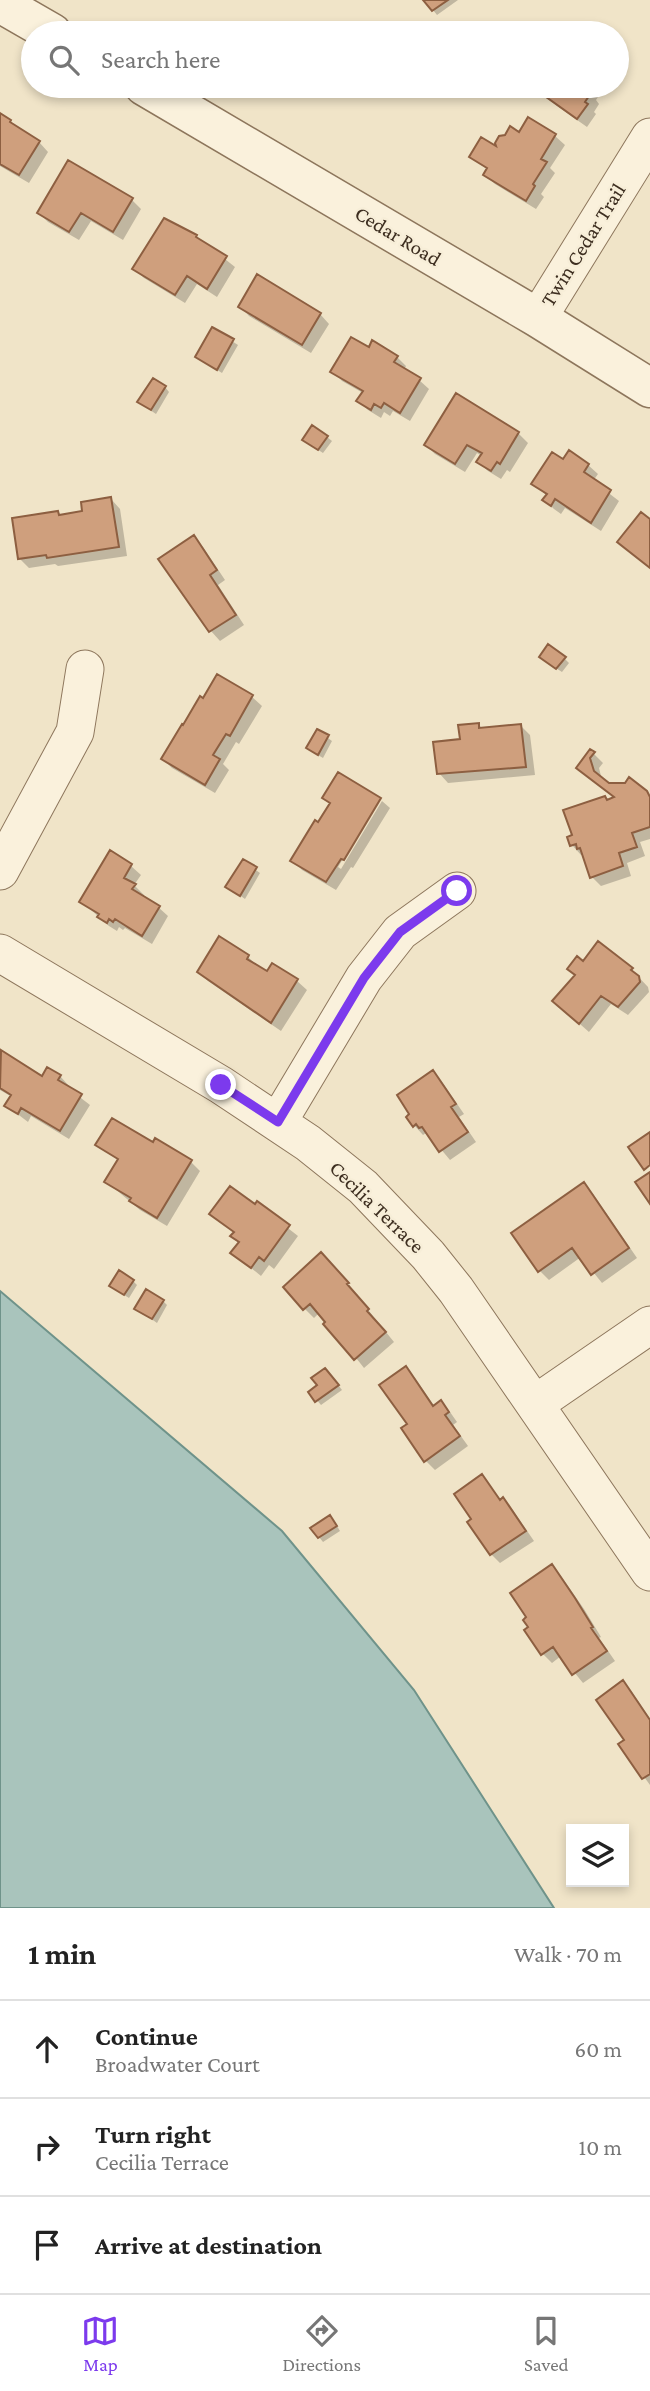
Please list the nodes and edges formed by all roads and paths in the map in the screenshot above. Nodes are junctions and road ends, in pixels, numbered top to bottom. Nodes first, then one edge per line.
1 (0, 4) edge
2 (30, 21) edge
3 (164, 98) edge
4 (650, 137) edge
5 (538, 318) junction
6 (650, 388) edge
7 (85, 669) dead end
8 (0, 871) edge
9 (457, 891) dead end
10 (0, 953) edge
11 (278, 1122) junction
12 (650, 1325) edge
13 (536, 1404) junction
14 (650, 1572) edge

1 - 2 street
3 - 5 street, Cedar Road
4 - 5 street, Twin Cedar Trail
5 - 6 street, Cedar Road
7 - 8 street
9 - 11 street
10 - 11 street, Cecilia Terrace
11 - 13 street, Cecilia Terrace
12 - 13 street
13 - 14 street, Cecilia Terrace

